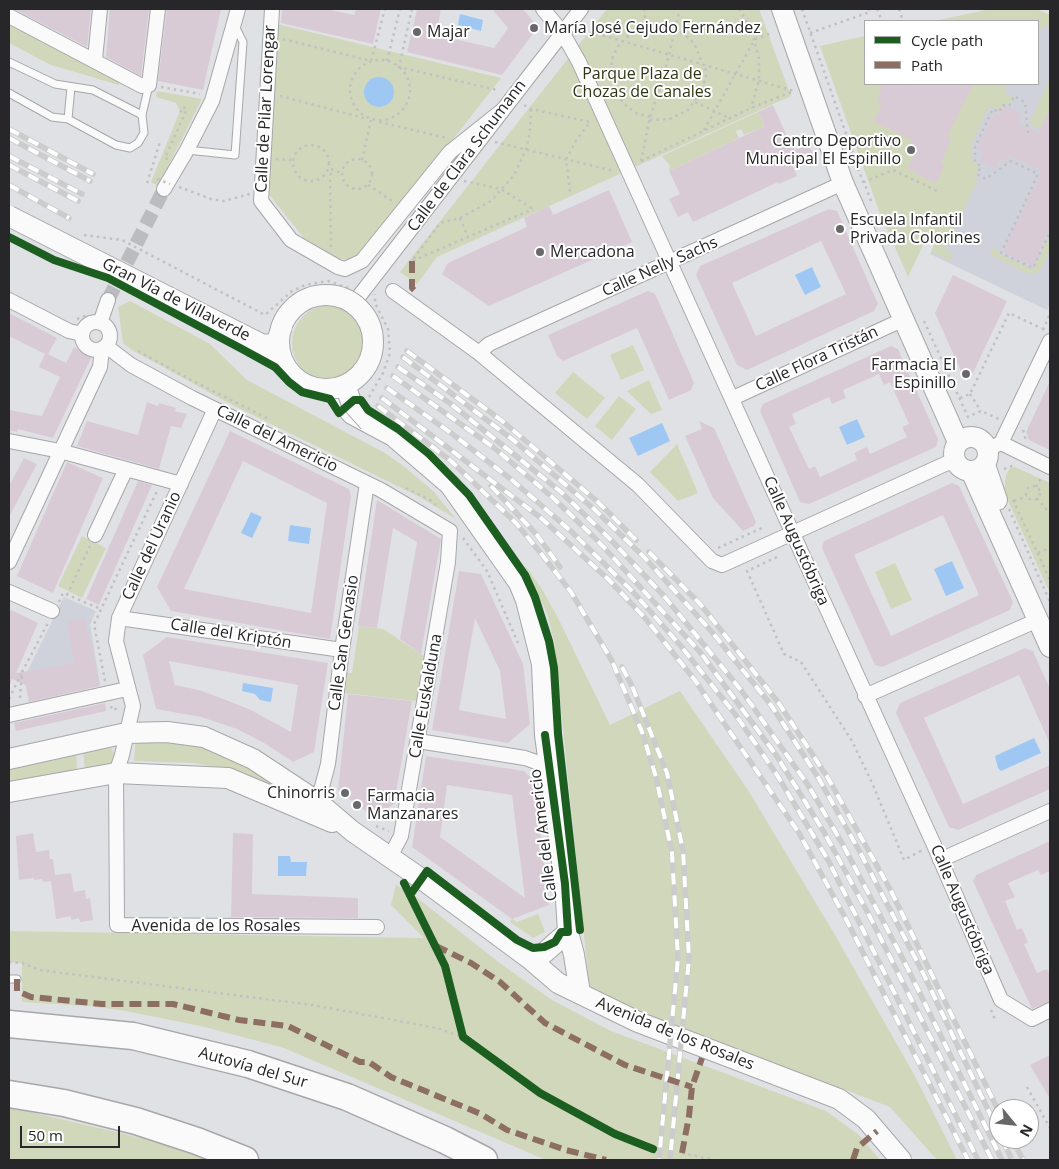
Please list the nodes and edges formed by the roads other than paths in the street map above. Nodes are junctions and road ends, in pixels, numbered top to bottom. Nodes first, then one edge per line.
1 (100, 9) edge
2 (158, 9) edge
3 (232, 9) edge
4 (238, 9) edge
5 (272, 9) edge
6 (543, 9) edge
7 (580, 9) edge
8 (782, 9) edge
9 (795, 9) edge
10 (9, 16) edge
11 (234, 23) junction
12 (562, 32) junction
13 (95, 59) junction
14 (9, 62) edge
15 (153, 86) junction
16 (71, 87) junction
17 (9, 93) edge
18 (504, 109) junction
19 (142, 116) junction
20 (68, 119) junction
21 (187, 150) junction
22 (843, 183) junction
23 (160, 184) tunnel mouth
24 (9, 216) edge
25 (9, 224) edge
26 (670, 263) junction
27 (393, 291) dead end
28 (353, 297) junction
29 (9, 300) edge
30 (108, 300) tunnel mouth
31 (902, 320) junction
32 (100, 323) junction
33 (282, 327) junction
34 (82, 334) junction
35 (1047, 335) edge
36 (104, 347) junction
37 (479, 353) junction
38 (285, 365) junction
39 (733, 398) junction
40 (352, 401) junction
41 (215, 409) junction
42 (963, 439) junction
43 (9, 441) edge
44 (60, 450) junction
45 (989, 461) junction
46 (126, 469) junction
47 (1046, 471) edge
48 (367, 483) junction
49 (181, 484) junction
50 (456, 534) joint
51 (792, 534) junction
52 (95, 535) road end
53 (9, 562) edge
54 (9, 592) edge
55 (1048, 607) edge
56 (54, 611) road end
57 (119, 618) junction
58 (1050, 646) edge
59 (342, 650) junction
60 (127, 689) junction
61 (865, 696) junction
62 (14, 714) edge
63 (126, 733) junction
64 (418, 741) junction
65 (9, 759) edge
66 (550, 767) junction
67 (116, 774) junction
68 (9, 792) edge
69 (318, 802) junction
70 (1050, 811) edge
71 (360, 827) junction
72 (390, 857) junction
73 (940, 860) junction
74 (377, 927) dead end
75 (568, 932) junction
76 (574, 955) junction
77 (533, 961) junction
78 (580, 993) junction
79 (1050, 1010) edge
80 (9, 1024) edge
81 (9, 1094) edge
82 (244, 1160) edge
83 (484, 1160) edge
84 (901, 1160) edge

1 - 13 street
2 - 15 street
3 - 11 street
4 - 11 street
5 - 18 street, Calle de Pilar Lorengar
6 - 12 street, Calle Augustóbriga
7 - 12 street, Calle de Clara Schumann
8 - 22 street
9 - 42 street
10 - 13 street
11 - 21 street
11 - 21 lane
12 - 18 street, Calle de Clara Schumann
12 - 26 street, Calle Augustóbriga
13 - 15 street
14 - 16 lane
15 - 19 lane
16 - 19 lane
16 - 20 lane
17 - 20 lane
18 - 28 street, Calle de Clara Schumann
19 - 20 lane
21 - 23 street
22 - 26 street, Calle Nelly Sachs
22 - 31 street
24 - 33 street, Gran Vía de Villaverde, bridge
25 - 38 street, Gran Vía de Villaverde, bridge
26 - 37 street, Calle Nelly Sachs
26 - 39 street, Calle Augustóbriga
27 - 37 street
28 - 33 street, bridge
28 - 40 street, bridge
29 - 34 street
30 - 32 street
31 - 39 street, Calle Flora Tristán
31 - 42 street
32 - 34 street
32 - 36 street
33 - 38 street, bridge
34 - 36 street
35 - 45 street
36 - 41 street, Calle del Americio
36 - 44 street
37 - 51 street
38 - 40 street, bridge
39 - 51 street, Calle Augustóbriga
40 - 66 street, Calle del Americio
41 - 48 street, Calle del Americio
41 - 49 street, Calle del Uranio
42 - 45 street
42 - 45 street
42 - 51 street
43 - 44 street
44 - 46 street
44 - 53 street
45 - 47 street
45 - 55 street
46 - 49 street
46 - 52 street
48 - 50 street, Calle del Americio
48 - 59 street, Calle San Gervasio
49 - 57 street, Calle del Uranio
50 - 64 street, Calle Euskalduna
51 - 61 street, Calle Augustóbriga
54 - 56 street
55 - 58 street
55 - 61 street
57 - 59 street, Calle del Kriptón
57 - 60 street, Calle del Uranio
59 - 69 street, Calle San Gervasio
60 - 62 street
60 - 63 street, Calle del Uranio
61 - 73 street, Calle Augustóbriga
63 - 65 street, Avenida de los Rosales
63 - 67 street, Calle del Uranio
63 - 69 street, Avenida de los Rosales
64 - 66 street
64 - 72 street, Calle Euskalduna
66 - 75 street, Calle del Americio
67 - 68 street, Avenida de los Rosales
67 - 71 street, Avenida de los Rosales
67 - 74 street, Avenida de los Rosales
69 - 71 street, Avenida de los Rosales
70 - 73 street
71 - 72 street, Avenida de los Rosales
72 - 77 street, Avenida de los Rosales
73 - 79 street, Calle Augustóbriga
75 - 76 street, Calle del Americio
75 - 77 street
76 - 77 street
76 - 78 street, Calle del Americio
77 - 78 street, Avenida de los Rosales
78 - 84 street, Avenida de los Rosales
80 - 83 highway, Autovía del Sur
81 - 82 highway

